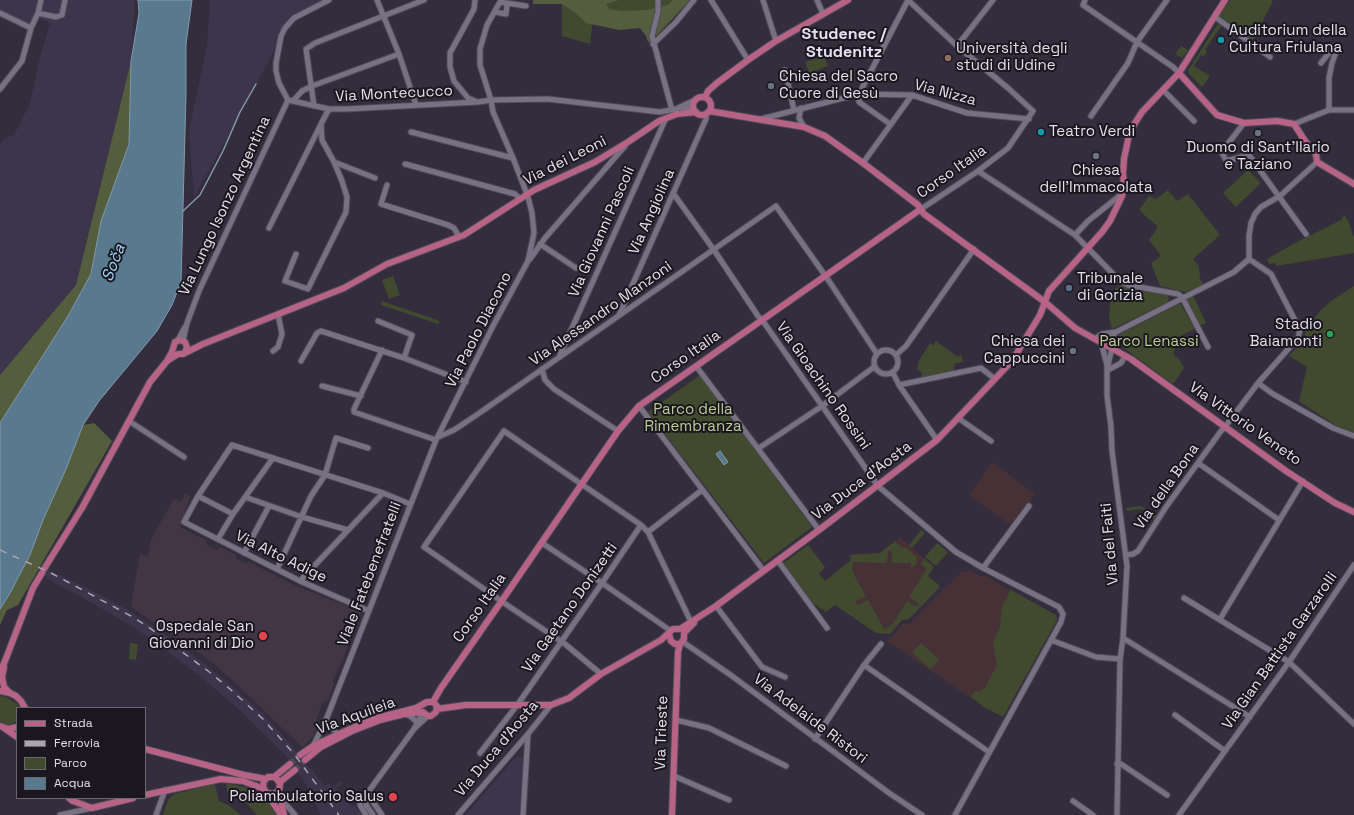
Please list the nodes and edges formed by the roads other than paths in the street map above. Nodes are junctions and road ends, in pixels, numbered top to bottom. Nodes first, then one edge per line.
1 (41, 0) edge
2 (65, 0) edge
3 (329, 0) edge
4 (378, 0) edge
5 (424, 0) edge
6 (475, 0) edge
7 (658, 0) edge
8 (694, 0) edge
9 (711, 0) edge
10 (763, 0) edge
11 (817, 0) edge
12 (848, 0) edge
13 (908, 0) edge
14 (993, 0) edge
15 (1167, 0) edge
16 (1225, 0) edge
17 (1084, 2) edge
18 (507, 3) junction
19 (526, 6) dead end
20 (495, 12) junction
21 (0, 13) edge
22 (38, 13) junction
23 (824, 14) junction
24 (383, 15) junction
25 (1215, 16) junction
26 (31, 28) junction
27 (776, 41) junction
28 (1137, 42) junction
29 (654, 44) junction
30 (957, 46) junction
31 (399, 54) junction
32 (1270, 57) dead end
33 (748, 60) junction
34 (1321, 63) dead end
35 (785, 70) dead end
36 (1179, 73) junction
37 (312, 86) junction
38 (0, 89) edge
39 (1163, 90) junction
40 (859, 94) junction
41 (912, 95) junction
42 (707, 96) junction
43 (291, 100) junction
44 (491, 100) junction
45 (695, 100) junction
46 (478, 102) junction
47 (416, 105) junction
48 (314, 106) junction
49 (802, 108) junction
50 (329, 109) junction
51 (674, 109) junction
52 (794, 110) junction
53 (1328, 110) junction
54 (1354, 110) edge
55 (660, 112) junction
56 (705, 112) junction
57 (1091, 116) dead end
58 (666, 117) junction
59 (761, 119) junction
60 (1029, 119) junction
61 (658, 121) junction
62 (1194, 121) dead end
63 (1244, 123) junction
64 (321, 124) junction
65 (890, 124) junction
66 (1294, 124) junction
67 (804, 127) junction
68 (411, 132) dead end
69 (628, 142) junction
70 (607, 155) junction
71 (513, 158) junction
72 (334, 162) junction
73 (1317, 162) junction
74 (863, 163) junction
75 (405, 164) dead end
76 (608, 165) junction
77 (978, 171) junction
78 (375, 178) dead end
79 (1354, 184) edge
80 (387, 185) dead end
81 (1123, 192) junction
82 (673, 193) junction
83 (527, 194) junction
84 (1280, 196) junction
85 (520, 199) junction
86 (921, 209) junction
87 (269, 228) dead end
88 (534, 233) junction
89 (1306, 234) dead end
90 (1076, 235) junction
91 (459, 237) junction
92 (545, 238) junction
93 (540, 244) junction
94 (1088, 248) junction
95 (974, 249) junction
96 (714, 250) junction
97 (296, 254) dead end
98 (1249, 259) junction
99 (528, 261) junction
100 (576, 268) dead end
101 (826, 276) junction
102 (1182, 297) junction
103 (1045, 302) junction
104 (278, 314) junction
105 (619, 315) junction
106 (762, 320) junction
107 (378, 321) dead end
108 (1116, 332) junction
109 (1094, 339) junction
110 (182, 342) junction
111 (203, 344) junction
112 (1106, 345) junction
113 (173, 347) junction
114 (1208, 347) dead end
115 (382, 350) junction
116 (273, 351) dead end
117 (185, 352) junction
118 (178, 354) junction
119 (876, 354) junction
120 (896, 355) junction
121 (560, 356) junction
122 (1125, 356) junction
123 (404, 358) junction
124 (167, 361) junction
125 (301, 361) dead end
126 (696, 366) junction
127 (874, 367) junction
128 (1108, 368) junction
129 (542, 369) junction
130 (892, 373) junction
131 (995, 379) junction
132 (466, 382) junction
133 (1258, 383) junction
134 (899, 385) junction
135 (322, 386) dead end
136 (361, 396) junction
137 (639, 406) junction
138 (822, 406) junction
139 (958, 418) junction
140 (129, 421) junction
141 (1225, 427) junction
142 (618, 431) junction
143 (1354, 436) edge
144 (437, 438) junction
145 (937, 440) junction
146 (991, 441) dead end
147 (368, 448) dead end
148 (759, 448) junction
149 (184, 457) dead end
150 (273, 458) junction
151 (1198, 463) junction
152 (325, 475) junction
153 (1303, 481) junction
154 (582, 485) junction
155 (878, 486) junction
156 (702, 490) junction
157 (383, 493) junction
158 (198, 496) junction
159 (245, 498) junction
160 (410, 504) junction
161 (269, 506) junction
162 (1029, 506) dead end
163 (1353, 512) edge
164 (233, 514) junction
165 (302, 517) junction
166 (1279, 520) junction
167 (641, 525) junction
168 (348, 530) junction
169 (819, 530) junction
170 (648, 532) junction
171 (218, 539) junction
172 (542, 543) junction
173 (244, 552) junction
174 (1126, 555) junction
175 (778, 561) junction
176 (1354, 565) edge
177 (983, 568) junction
178 (277, 569) junction
179 (764, 571) junction
180 (300, 581) junction
181 (602, 583) junction
182 (1184, 598) dead end
183 (502, 601) junction
184 (716, 606) junction
185 (369, 611) junction
186 (704, 614) junction
187 (1220, 619) junction
188 (691, 622) junction
189 (827, 628) dead end
190 (682, 631) junction
191 (670, 635) junction
192 (1123, 638) junction
193 (1050, 640) junction
194 (562, 642) junction
195 (679, 643) junction
196 (882, 644) dead end
197 (1120, 659) junction
198 (6, 661) junction
199 (1289, 662) junction
200 (864, 665) junction
201 (0, 672) edge
202 (601, 674) junction
203 (785, 677) dead end
204 (0, 691) edge
205 (10, 693) junction
206 (424, 704) junction
207 (518, 704) junction
208 (435, 705) junction
209 (551, 705) junction
210 (24, 707) edge
211 (404, 714) junction
212 (425, 714) junction
213 (1175, 715) dead end
214 (1250, 717) junction
215 (326, 720) junction
216 (676, 720) junction
217 (417, 722) junction
218 (1354, 724) edge
219 (1, 727) edge
220 (16, 727) edge
221 (414, 729) junction
222 (338, 734) junction
223 (528, 734) junction
224 (16, 736) edge
225 (815, 739) junction
226 (312, 746) junction
227 (146, 749) edge
228 (1225, 751) junction
229 (989, 752) junction
230 (480, 753) dead end
231 (300, 755) tunnel mouth
232 (305, 760) tunnel mouth
233 (290, 764) tunnel mouth
234 (1117, 764) junction
235 (786, 766) dead end
236 (295, 770) tunnel mouth
237 (674, 776) junction
238 (274, 777) junction
239 (266, 779) junction
240 (280, 782) junction
241 (165, 790) junction
242 (265, 791) junction
243 (279, 791) junction
244 (368, 792) junction
245 (146, 795) edge
246 (1167, 795) dead end
247 (70, 799) edge
248 (129, 799) edge
249 (281, 799) junction
250 (729, 800) dead end
251 (1073, 801) dead end
252 (92, 808) junction
253 (60, 815) edge
254 (156, 815) edge
255 (283, 815) edge
256 (296, 815) edge
257 (366, 815) edge
258 (373, 815) edge
259 (382, 815) edge
260 (458, 815) edge
261 (523, 815) edge
262 (672, 815) edge
263 (922, 815) edge
264 (955, 815) edge
265 (1093, 815) edge
266 (1117, 815) edge
267 (1179, 815) edge

1 - 22 street
2 - 22 street
3 - 43 street
4 - 24 street
5 - 24 street
6 - 46 street
7 - 29 street
8 - 29 street
9 - 33 street
10 - 27 street
11 - 23 street
12 - 23 main road
13 - 30 street
13 - 40 street
14 - 30 street
15 - 28 street
16 - 25 main road
17 - 28 street
18 - 19 street
18 - 20 street
18 - 20 street
20 - 44 street, Via Paolo Diacono
21 - 26 street
22 - 26 street
23 - 27 main road
24 - 31 street
24 - 37 street
25 - 32 street
25 - 36 main road
26 - 38 street
27 - 33 main road
28 - 36 street
28 - 57 street
29 - 51 street
30 - 60 street, Corso Italia
31 - 37 street
31 - 47 street
33 - 42 main road
34 - 53 street
35 - 52 street
36 - 39 main road
36 - 63 main road
37 - 43 street
37 - 48 street
39 - 62 street
39 - 81 main road
40 - 41 street, Via Nizza
40 - 49 street, Via Nizza
40 - 65 street
41 - 60 street, Via Nizza
41 - 65 street
42 - 45 main road
42 - 56 main road
43 - 48 street, Via Montecucco
43 - 110 street, Via Lungo Isonzo Argentina
44 - 46 street, Via Montecucco
44 - 55 street, Via Montecucco
44 - 71 street, Via Paolo Diacono
45 - 51 street
45 - 56 main road
46 - 47 street, Via Montecucco
47 - 50 street, Via Montecucco
48 - 50 street, Via Montecucco
49 - 52 street, Via Nizza
49 - 67 street
50 - 64 street
51 - 55 street, Via Montecucco
51 - 56 street
52 - 59 street, Via Nizza
53 - 54 street
53 - 66 street
55 - 61 street
56 - 58 main road, Via dei Leoni
56 - 59 main road, Via dei Leoni
56 - 82 street, Via Angiolina
58 - 61 main road, Via dei Leoni
58 - 121 street, Via Giovanni Pascoli
59 - 67 main road, Via dei Leoni
60 - 77 street, Corso Italia
61 - 69 main road, Via dei Leoni
63 - 66 main road
63 - 84 street
64 - 72 street
64 - 87 street
65 - 74 street
66 - 73 main road
67 - 74 main road, Via dei Leoni
68 - 71 street
69 - 70 main road, Via dei Leoni
69 - 76 street
70 - 76 street
70 - 83 main road, Via dei Leoni
71 - 83 street, Via Paolo Diacono
72 - 78 street
72 - 97 street
73 - 79 main road
73 - 84 street
74 - 86 main road, Via dei Leoni
75 - 85 street
76 - 92 street
77 - 86 street, Corso Italia
77 - 90 street
80 - 91 street
81 - 90 street
81 - 94 main road, Via Duca d'Aosta
82 - 96 street, Via Gioachino Rossini
82 - 105 street, Via Angiolina
83 - 85 main road, Via dei Leoni
83 - 88 street, Via Paolo Diacono
84 - 89 street
84 - 98 street
85 - 91 main road, Via dei Leoni
86 - 95 main road, Via Vittorio Veneto
86 - 101 main road, Corso Italia
88 - 92 street
88 - 99 street, Via Paolo Diacono
90 - 94 street
91 - 104 main road, Via dei Leoni
92 - 93 street
93 - 99 street
93 - 100 street
94 - 102 street
94 - 103 main road, Via Duca d'Aosta
95 - 103 main road, Via Vittorio Veneto
95 - 120 street
96 - 101 street, Via Alessandro Manzoni
96 - 105 street, Via Alessandro Manzoni
96 - 106 street, Via Gioachino Rossini
98 - 102 street
98 - 133 street, Via della Bona
99 - 132 street, Via Paolo Diacono
101 - 106 main road, Corso Italia
101 - 119 street
102 - 108 street
102 - 114 street
103 - 109 main road, Via Vittorio Veneto
103 - 131 main road, Via Duca d'Aosta
104 - 111 main road, Via dei Leoni
104 - 116 street
105 - 121 street, Via Alessandro Manzoni
106 - 126 main road, Corso Italia
106 - 138 street, Via Gioachino Rossini
107 - 123 street
108 - 109 street
108 - 112 street
109 - 112 main road, Via Vittorio Veneto
110 - 111 main road, Via dei Leoni
110 - 113 main road, Via Lungo Isonzo Argentina
110 - 117 main road, Via Lungo Isonzo Argentina
111 - 117 main road, Via dei Leoni
112 - 122 main road, Via Vittorio Veneto
112 - 128 street
112 - 128 street
113 - 118 main road
113 - 124 main road, Via Lungo Isonzo Argentina
115 - 123 street
115 - 125 street
115 - 136 street
117 - 118 main road, Via Lungo Isonzo Argentina
118 - 124 main road, Via Lungo Isonzo Argentina
119 - 120 street
119 - 127 street
120 - 130 street
121 - 129 street, Via Alessandro Manzoni
122 - 128 street
122 - 141 main road, Via Vittorio Veneto
123 - 132 street
124 - 140 main road, Via Lungo Isonzo Argentina
126 - 137 main road, Corso Italia
126 - 148 street
127 - 130 street
127 - 138 street
128 - 174 street, Via del Faiti
129 - 142 street
129 - 144 street, Via Alessandro Manzoni
130 - 134 street
131 - 134 street
131 - 139 main road, Via Duca d'Aosta
132 - 144 street, Via Paolo Diacono
133 - 141 street, Via della Bona
133 - 143 street
134 - 145 street
135 - 136 street
136 - 144 street
137 - 142 main road, Corso Italia
137 - 156 street
138 - 148 street
138 - 155 street, Via Gioachino Rossini
139 - 145 main road, Via Duca d'Aosta
139 - 146 street
140 - 149 street
140 - 198 main road, Via Lungo Isonzo Argentina
141 - 151 street, Via della Bona
141 - 153 main road, Via Vittorio Veneto
142 - 154 main road, Corso Italia
144 - 160 street, Viale Fatebenefratelli
145 - 155 main road, Via Duca d'Aosta
147 - 152 street
148 - 169 street
150 - 152 street
150 - 158 street
150 - 159 street
151 - 166 street
151 - 174 street, Via della Bona
152 - 157 street
152 - 165 street
153 - 163 main road, Via Vittorio Veneto
153 - 166 street
154 - 167 street
154 - 172 main road, Corso Italia
154 - 183 street
155 - 169 main road, Via Duca d'Aosta
155 - 177 street, Via Gioachino Rossini
156 - 170 street
156 - 179 street
157 - 160 street
157 - 168 street
158 - 164 street
158 - 171 street, Via Alto Adige
159 - 161 street
159 - 164 street
160 - 185 street, Viale Fatebenefratelli
161 - 165 street
161 - 173 street
162 - 177 street
164 - 171 street
165 - 168 street
165 - 178 street
166 - 187 street
167 - 170 street
167 - 181 street, Via Gaetano Donizetti
168 - 180 street
169 - 175 main road, Via Duca d'Aosta
170 - 188 street
171 - 173 street, Via Alto Adige
172 - 181 street
172 - 183 main road, Corso Italia
173 - 178 street, Via Alto Adige
174 - 192 street, Via del Faiti
175 - 179 main road, Via Duca d'Aosta
175 - 189 street
176 - 199 street, Via Gian Battista Garzarolli
177 - 193 street, Via Gioachino Rossini
178 - 180 street, Via Alto Adige
179 - 184 main road, Via Duca d'Aosta
180 - 185 street, Via Alto Adige
181 - 191 street
181 - 194 street, Via Gaetano Donizetti
182 - 187 street
183 - 194 street
183 - 208 main road, Corso Italia
184 - 186 main road, Via Duca d'Aosta
184 - 203 street
185 - 215 street, Viale Fatebenefratelli
186 - 188 main road, Via Duca d'Aosta
186 - 190 main road, Via Duca d'Aosta
187 - 199 street
188 - 190 main road, Via Duca d'Aosta
190 - 191 main road, Via Duca d'Aosta
190 - 195 main road
191 - 195 main road
191 - 202 main road, Via Duca d'Aosta
192 - 197 street, Via del Faiti
192 - 214 street
193 - 197 street
193 - 229 street, Via Gioachino Rossini
194 - 202 street
194 - 207 street, Via Gaetano Donizetti
195 - 216 main road, Via Trieste
195 - 225 street, Via Adelaide Ristori
196 - 200 street
197 - 234 street, Via del Faiti
198 - 201 main road, Via Lungo Isonzo Argentina
198 - 205 main road, Via Lungo Isonzo Argentina
199 - 214 street, Via Gian Battista Garzarolli
199 - 218 street
200 - 225 street
200 - 229 street
202 - 209 main road, Via Duca d'Aosta
204 - 205 main road
205 - 210 main road
206 - 208 main road, Via Aquileia
206 - 212 main road
206 - 222 main road, Via Aquileia
207 - 208 main road, Via Aquileia
207 - 209 main road, Via Aquileia
207 - 230 street, Via Gaetano Donizetti
208 - 212 main road
209 - 223 street, Via Duca d'Aosta
211 - 212 main road, Via Aquileia
211 - 217 street
211 - 232 main road, Via Aquileia
212 - 217 street
212 - 221 street
213 - 228 street, Via Gian Battista Garzarolli
214 - 228 street, Via Gian Battista Garzarolli
215 - 222 street
215 - 226 street, Viale Fatebenefratelli
216 - 235 street
216 - 237 main road, Via Trieste
217 - 221 street
219 - 220 main road
219 - 224 main road
221 - 244 street
222 - 226 main road, Via Aquileia
223 - 260 street, Via Duca d'Aosta
223 - 261 street
225 - 263 street, Via Adelaide Ristori
226 - 231 main road, Via Aquileia
227 - 239 main road
228 - 267 street, Via Gian Battista Garzarolli
229 - 264 street, Via Gioachino Rossini
233 - 238 main road
234 - 246 street
234 - 266 street, Via del Faiti
236 - 240 main road
237 - 250 street
237 - 262 main road, Via Trieste
238 - 239 main road
238 - 240 main road
239 - 242 main road
240 - 243 main road
241 - 242 main road
241 - 245 main road
241 - 254 street
242 - 243 main road
242 - 255 main road
243 - 249 main road
244 - 257 street
244 - 258 street
244 - 259 street
247 - 252 main road
248 - 252 main road
249 - 255 main road
249 - 256 street
251 - 265 street
252 - 253 street

